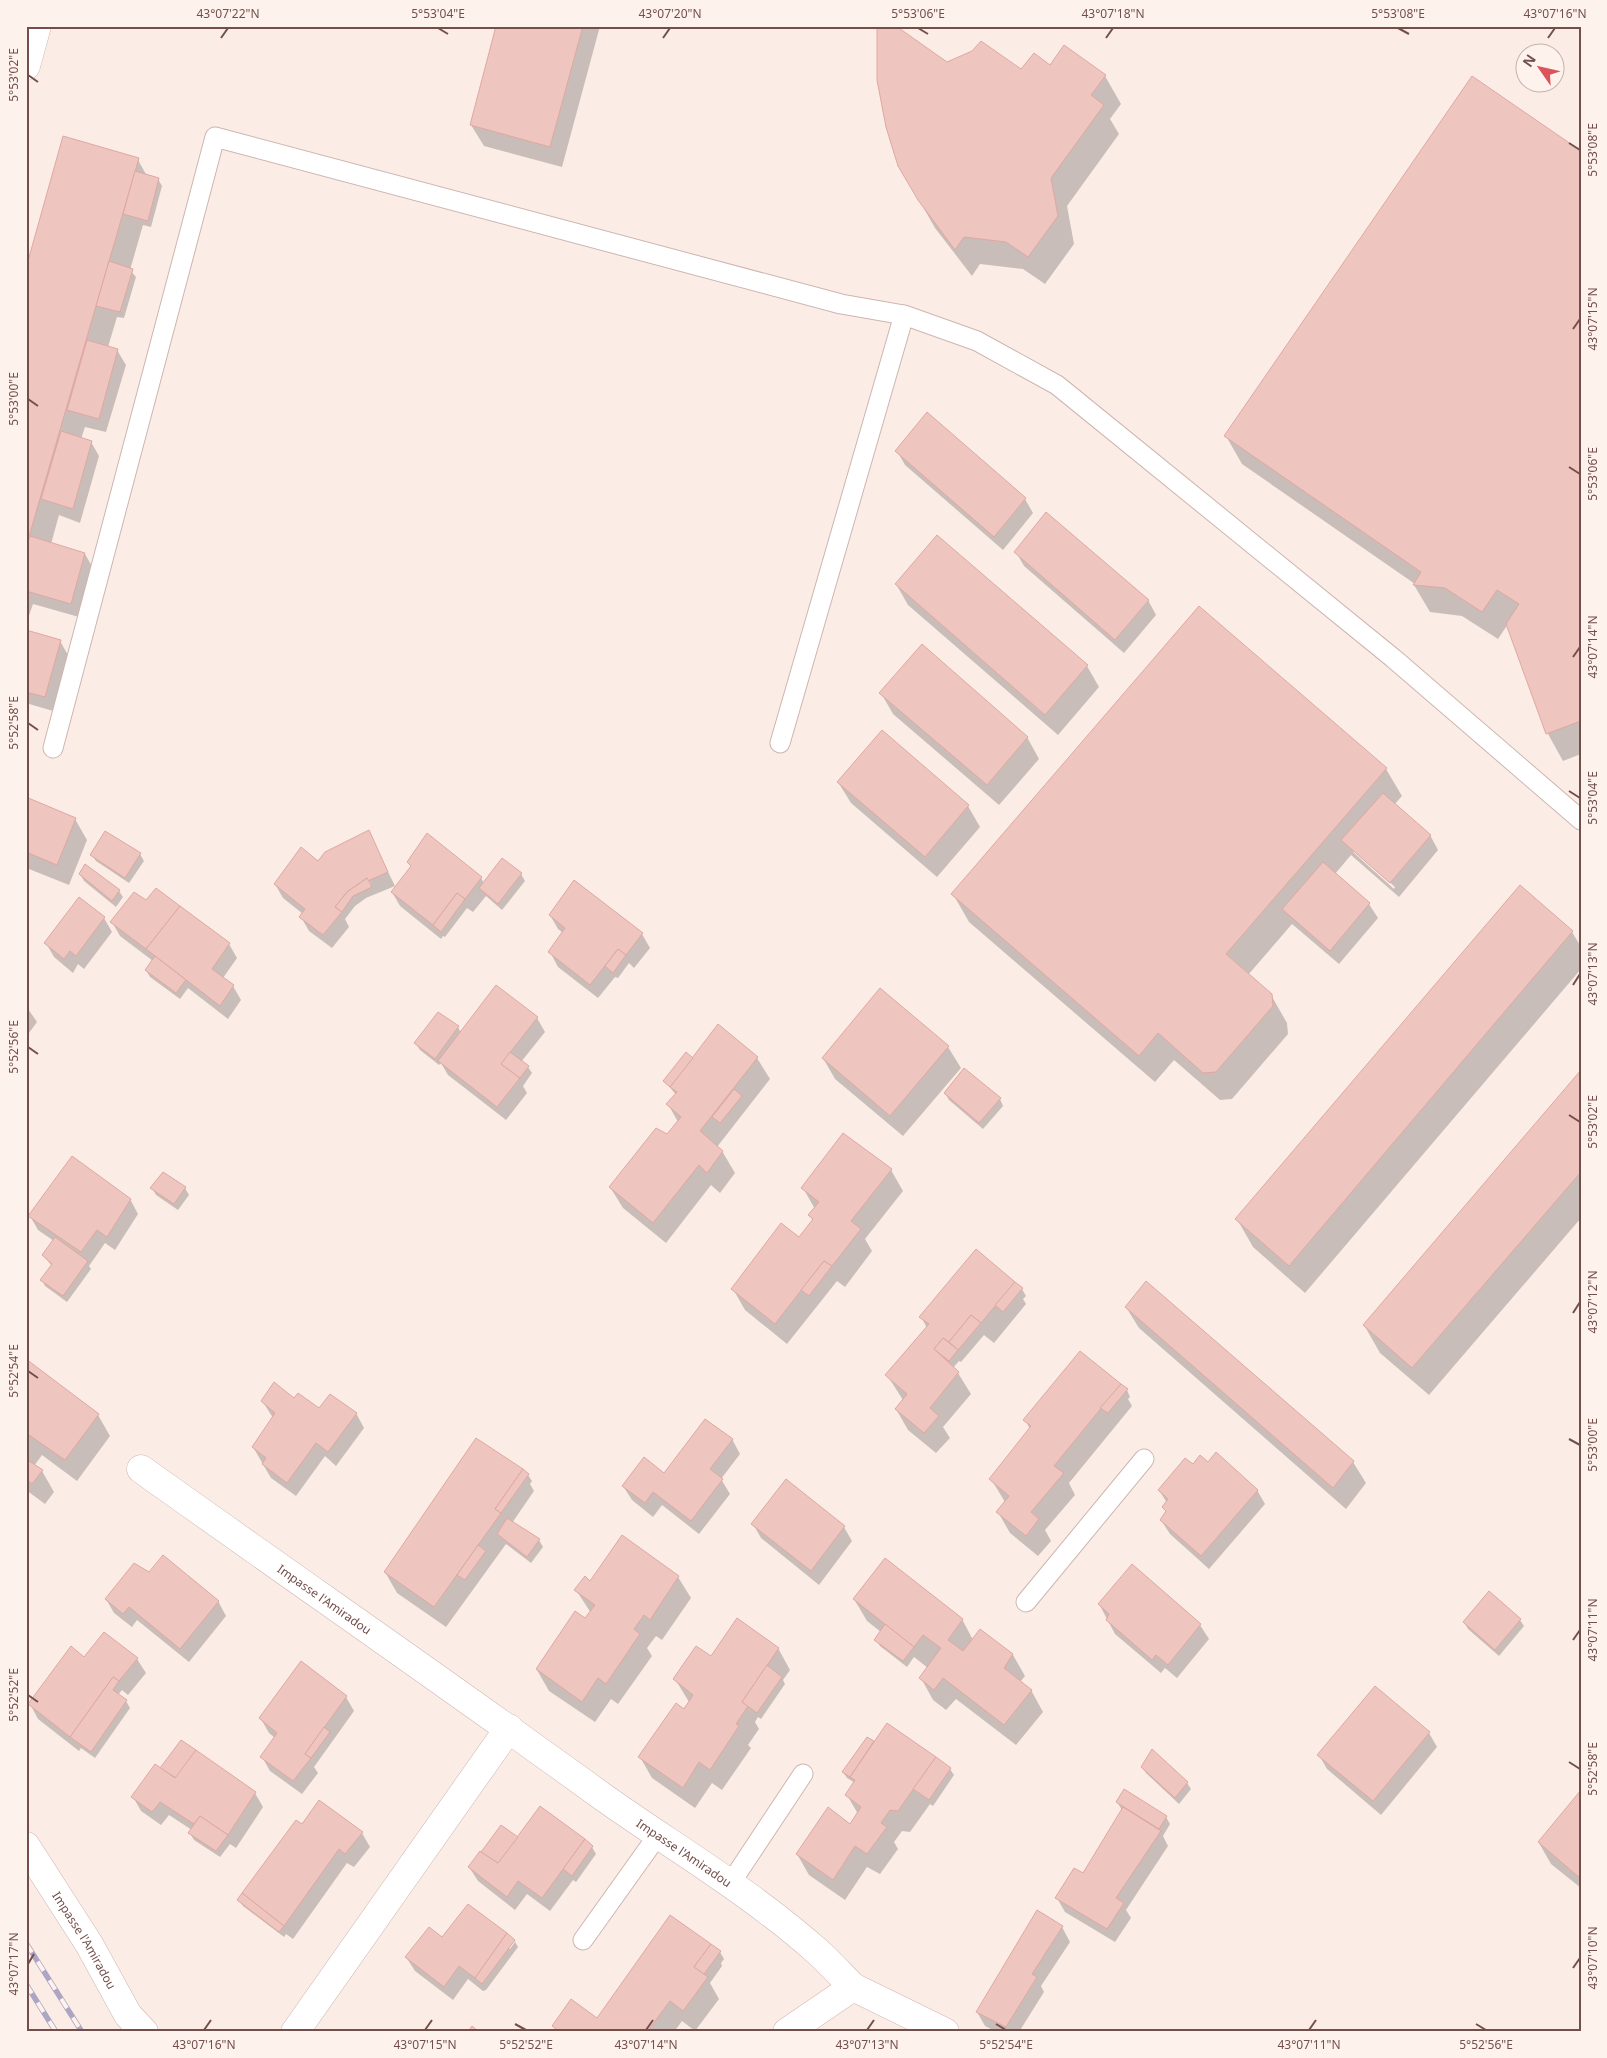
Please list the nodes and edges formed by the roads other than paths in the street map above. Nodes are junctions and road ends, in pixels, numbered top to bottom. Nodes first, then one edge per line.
1 (37, 26) edge
2 (26, 66) edge
3 (904, 314) junction
4 (780, 743) dead end
5 (53, 748) dead end
6 (1581, 820) edge
7 (1144, 1459) dead end
8 (141, 1469) dead end
9 (1026, 1602) dead end
10 (509, 1728) junction
11 (803, 1774) dead end
12 (658, 1835) junction
13 (26, 1846) edge
14 (730, 1884) junction
15 (583, 1940) dead end
16 (853, 1987) junction
17 (144, 2032) edge
18 (295, 2032) edge
19 (787, 2032) edge
20 (945, 2032) edge

1 - 2 street
3 - 4 lane
3 - 5 lane
3 - 6 lane
7 - 9 lane
8 - 10 street, Impasse l'Amiradou
10 - 12 street, Impasse l'Amiradou
10 - 18 street
11 - 14 lane
12 - 14 street, Impasse l'Amiradou
12 - 15 lane
13 - 17 street, Impasse l'Amiradou
14 - 16 street, Impasse l'Amiradou
16 - 19 street
16 - 20 street, Impasse l'Amiradou

